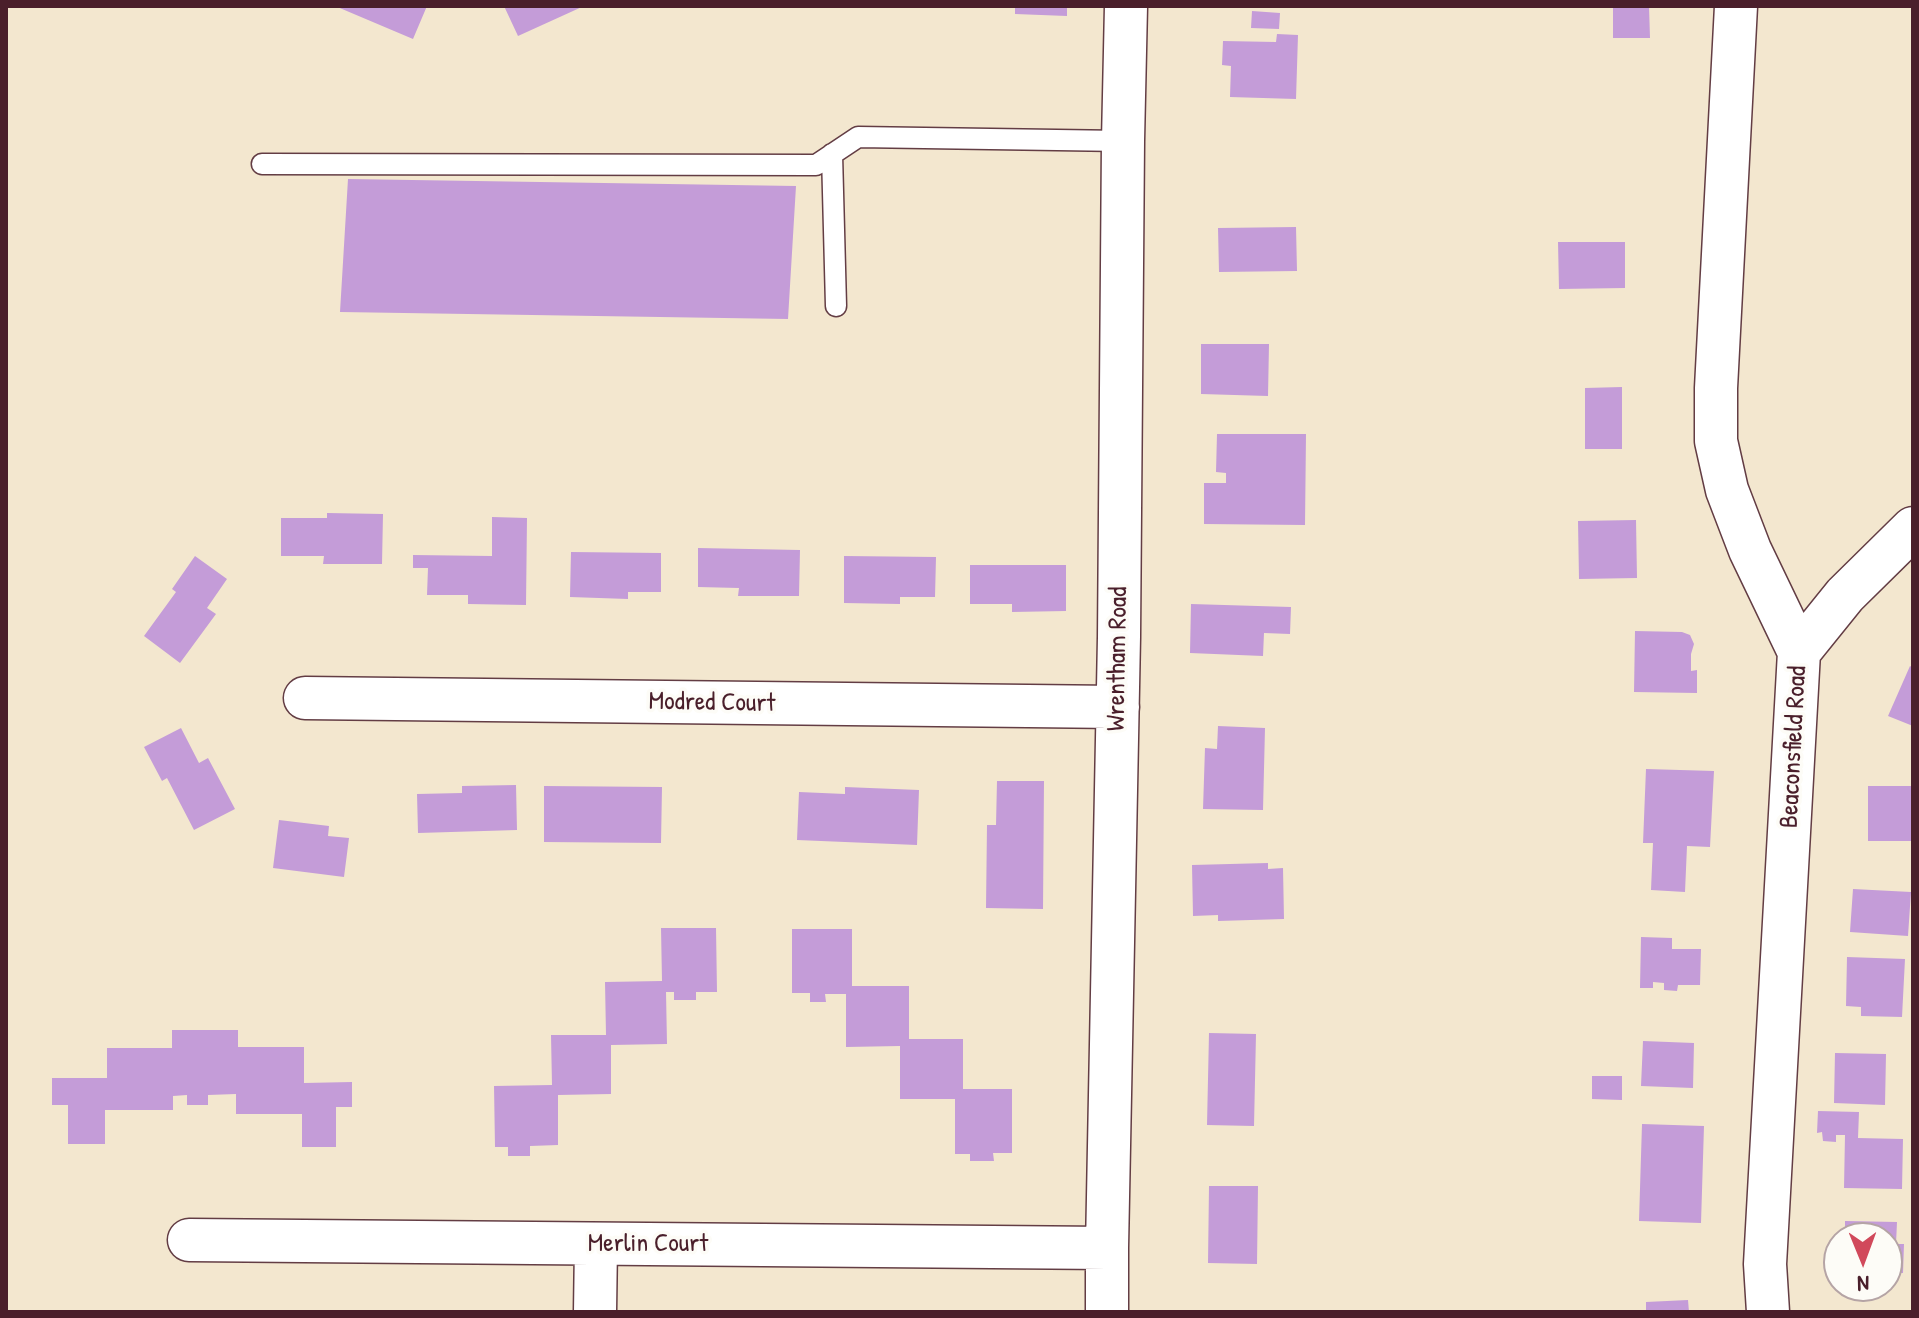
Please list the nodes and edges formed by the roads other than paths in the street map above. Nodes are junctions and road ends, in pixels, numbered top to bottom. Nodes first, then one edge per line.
1 (1126, 6) edge
2 (1736, 6) edge
3 (1123, 141) junction
4 (832, 154) junction
5 (262, 164) dead end
6 (836, 306) dead end
7 (1913, 528) edge
8 (1799, 652) junction
9 (305, 698) dead end
10 (1118, 707) junction
11 (189, 1240) dead end
12 (596, 1244) junction
13 (1107, 1248) junction
14 (595, 1312) edge
15 (1107, 1312) edge
16 (1768, 1312) edge

1 - 3 street, Wrentham Road
2 - 8 street, Beaconsfield Road
3 - 4 lane
3 - 10 street, Wrentham Road
4 - 5 lane
4 - 6 lane
7 - 8 street
8 - 16 street, Beaconsfield Road
9 - 10 street, Modred Court
10 - 13 street, Wrentham Road
11 - 12 street, Merlin Court
12 - 13 street, Merlin Court
12 - 14 street
13 - 15 street, Wrentham Road

